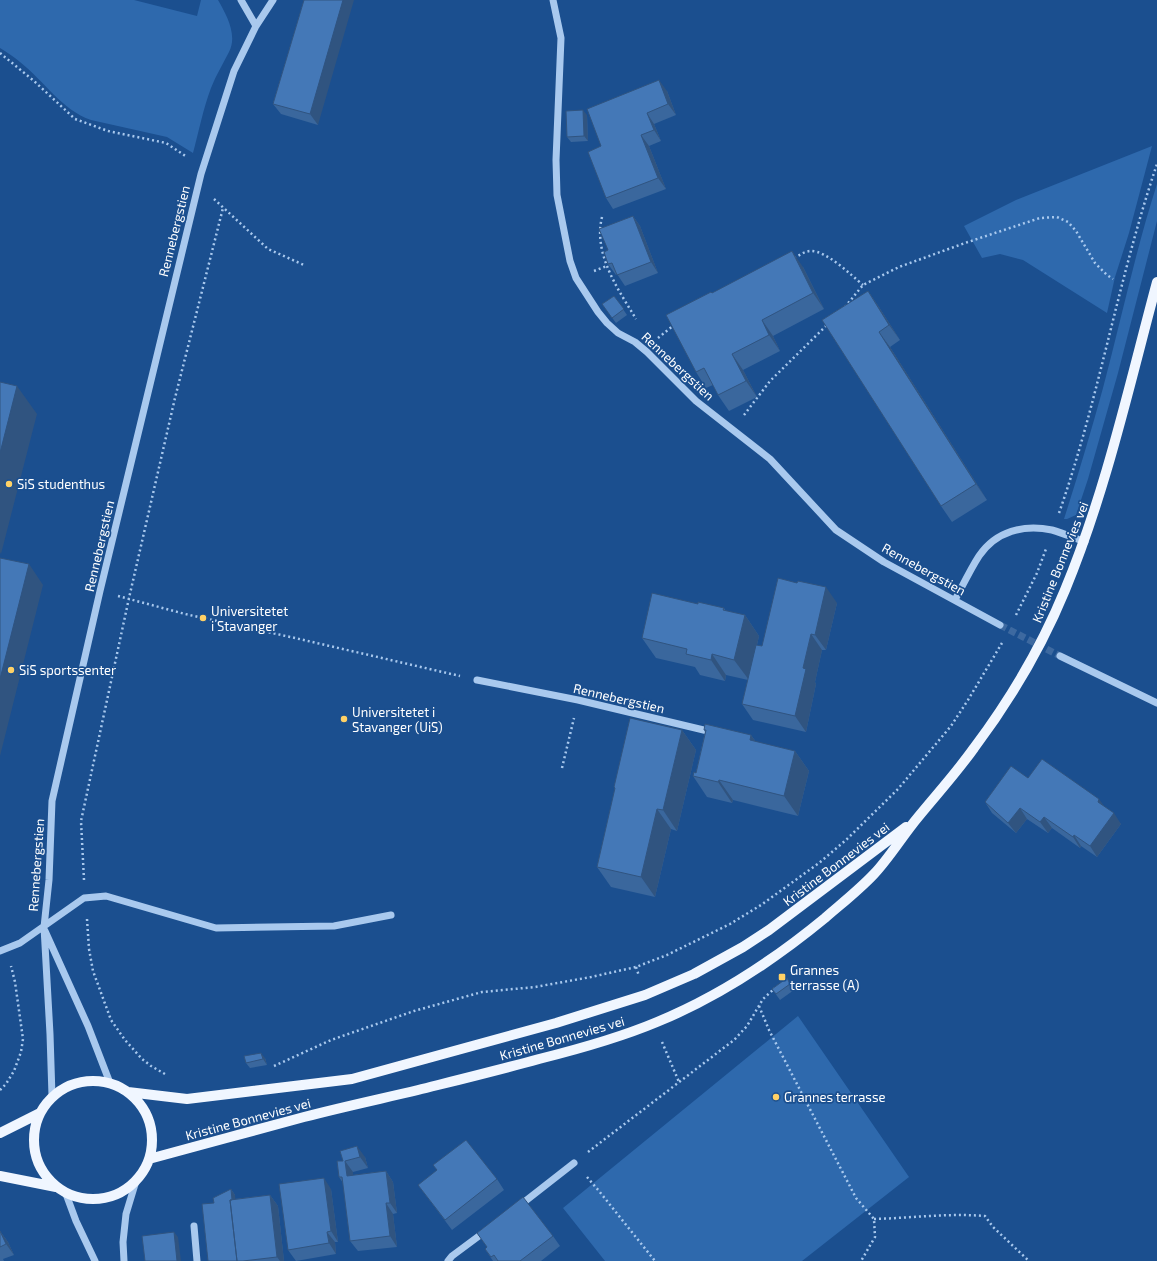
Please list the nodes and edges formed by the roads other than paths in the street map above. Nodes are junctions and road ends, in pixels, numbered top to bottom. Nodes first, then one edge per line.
1 (241, 0) edge
2 (273, 0) edge
3 (553, 0) edge
4 (256, 26) junction
5 (1157, 282) edge
6 (1085, 542) junction
7 (955, 600) junction
8 (1000, 624) tunnel mouth
9 (1060, 656) tunnel mouth
10 (477, 680) road end
11 (1157, 704) edge
12 (717, 733) edge
13 (917, 818) junction
14 (391, 915) dead end
15 (44, 927) junction
16 (0, 951) edge
17 (110, 1083) junction
18 (128, 1092) junction
19 (52, 1096) junction
20 (40, 1113) junction
21 (0, 1134) edge
22 (149, 1159) junction
23 (574, 1163) road end
24 (0, 1176) edge
25 (136, 1181) junction
26 (56, 1187) junction
27 (66, 1194) junction
28 (512, 1211) edge
29 (494, 1225) edge
30 (194, 1226) dead end
31 (95, 1261) edge
32 (124, 1261) edge
33 (197, 1261) edge
34 (448, 1261) edge

1 - 4 street
2 - 4 street, Rennebergstien
3 - 7 street, Rennebergstien
4 - 15 street, Rennebergstien
5 - 6 main road, Kristine Bonnevies vei
6 - 7 street
6 - 13 main road, Kristine Bonnevies vei
7 - 8 street, Rennebergstien
9 - 11 street
10 - 12 street, Rennebergstien
13 - 18 main road, Kristine Bonnevies vei
13 - 22 main road, Kristine Bonnevies vei
14 - 15 street, Rennebergstien
15 - 16 street
15 - 17 street, Rennebergstien
15 - 19 street, Rennebergstien
17 - 18 main road
17 - 19 main road
18 - 22 main road
19 - 20 main road
20 - 21 main road
20 - 26 main road
22 - 25 main road
23 - 28 street
24 - 26 main road
25 - 27 main road
25 - 32 street
26 - 27 main road
27 - 31 street
29 - 34 street
30 - 33 street

